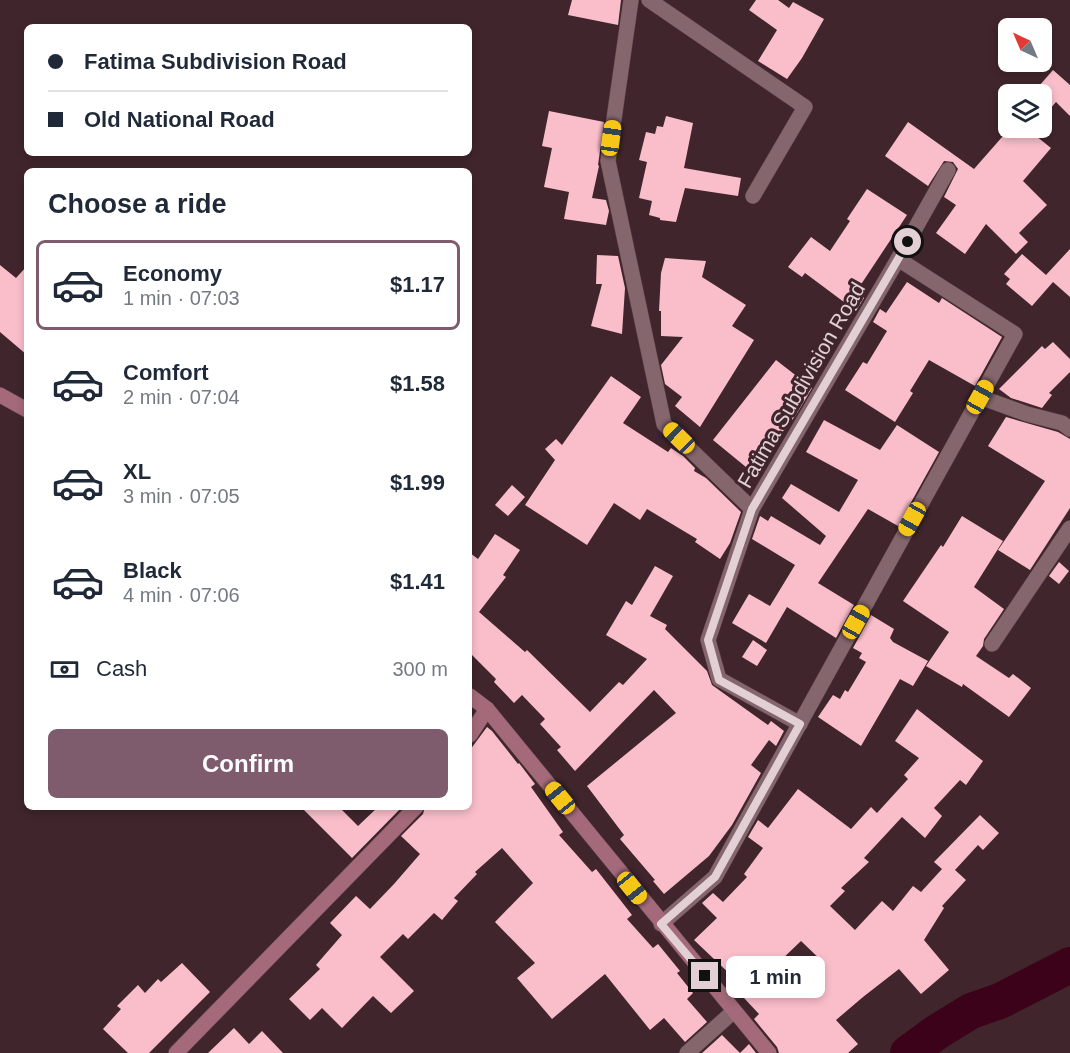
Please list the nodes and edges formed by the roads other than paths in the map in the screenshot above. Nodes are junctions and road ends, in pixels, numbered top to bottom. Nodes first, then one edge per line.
1 (631, 0) edge
2 (649, 0) edge
3 (948, 170) dead end
4 (753, 196) dead end
5 (898, 259) junction
6 (0, 395) edge
7 (980, 397) junction
8 (24, 408) edge
9 (1070, 429) edge
10 (752, 509) junction
11 (1070, 528) edge
12 (992, 644) dead end
13 (472, 698) edge
14 (487, 709) junction
15 (800, 724) junction
16 (472, 732) edge
17 (413, 810) edge
18 (661, 924) junction
19 (734, 1011) junction
20 (176, 1053) edge
21 (687, 1053) edge
22 (769, 1053) edge

1 - 10 street
2 - 4 street
3 - 5 street, Fatima Subdivision Road
5 - 7 street
5 - 10 street, Fatima Subdivision Road
6 - 8 main road
7 - 9 street
7 - 15 street
10 - 15 street, Fatima Subdivision Road
11 - 12 street
13 - 14 main road
14 - 16 main road
14 - 18 main road
15 - 18 street
17 - 20 main road
18 - 19 main road
19 - 21 street
19 - 22 main road

